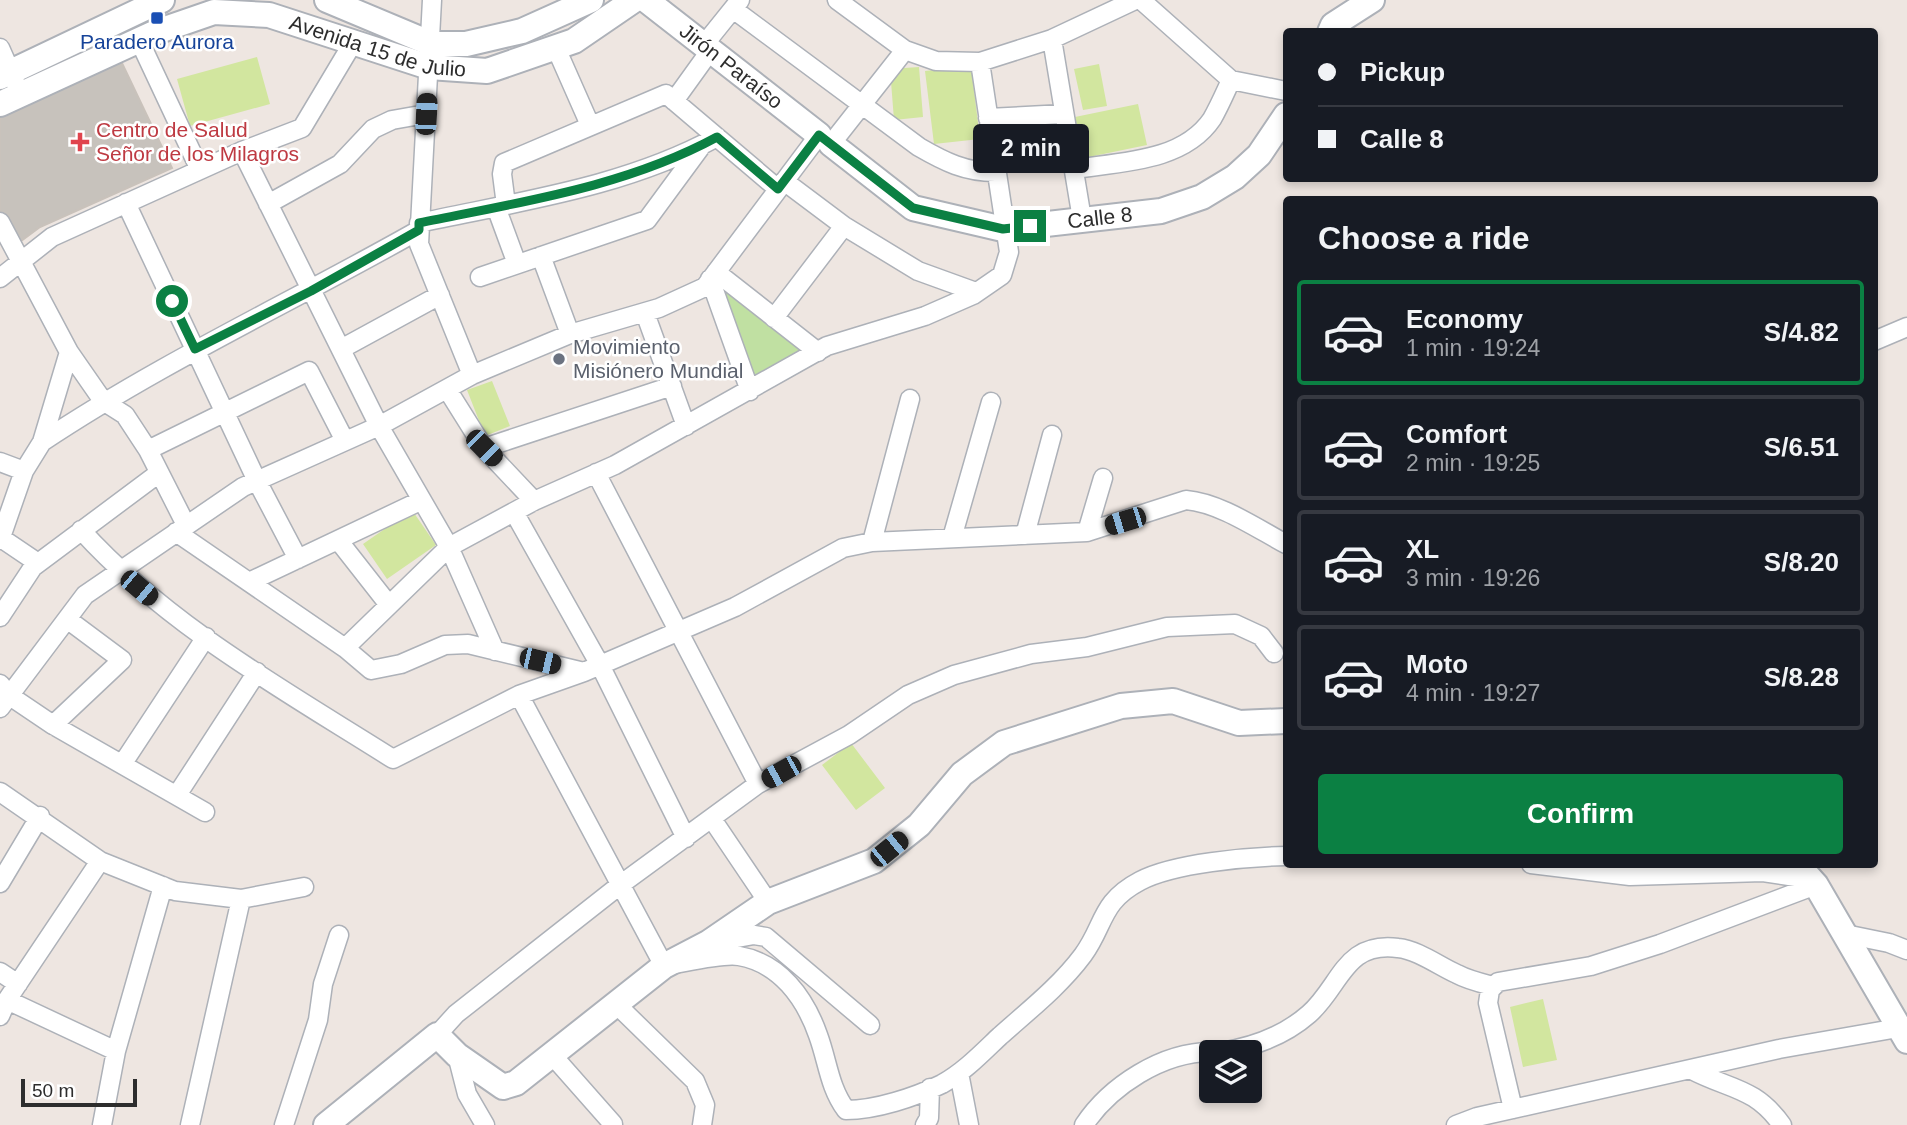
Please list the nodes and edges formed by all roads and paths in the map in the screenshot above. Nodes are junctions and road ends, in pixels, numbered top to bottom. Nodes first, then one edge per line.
1 (327, 0) edge
2 (432, 0) edge
3 (591, 0) edge
4 (634, 0) edge
5 (646, 0) edge
6 (837, 0) edge
7 (1135, 0) edge
8 (1141, 0) edge
9 (1372, 0) edge
10 (154, 1) edge
11 (736, 5) edge
12 (1332, 28) edge
13 (149, 36) junction
14 (1052, 39) junction
15 (354, 41) junction
16 (0, 48) edge
17 (556, 48) junction
18 (707, 49) junction
19 (905, 50) junction
20 (430, 55) junction
21 (980, 62) junction
22 (6, 74) edge
23 (1231, 80) junction
24 (1283, 90) edge
25 (10, 99) edge
26 (674, 100) junction
27 (863, 104) junction
28 (426, 114) junction
29 (1064, 114) junction
30 (988, 118) junction
31 (1283, 119) edge
32 (590, 125) junction
33 (825, 139) junction
34 (709, 142) junction
35 (242, 151) junction
36 (1074, 169) junction
37 (200, 170) junction
38 (995, 172) junction
39 (781, 185) junction
40 (126, 203) junction
41 (268, 204) junction
42 (501, 206) junction
43 (1082, 219) junction
44 (0, 222) edge
45 (844, 226) junction
46 (419, 227) junction
47 (1003, 229) junction
48 (541, 256) junction
49 (20, 262) junction
50 (517, 264) junction
51 (713, 276) junction
52 (480, 277) dead end
53 (0, 278) edge
54 (311, 291) junction
55 (976, 292) junction
56 (440, 295) junction
57 (645, 313) junction
58 (774, 317) junction
59 (1907, 327) edge
60 (570, 334) junction
61 (1878, 339) edge
62 (195, 349) junction
63 (341, 349) junction
64 (69, 352) junction
65 (818, 352) junction
66 (472, 375) junction
67 (672, 386) junction
68 (447, 389) junction
69 (750, 391) junction
70 (911, 399) dead end
71 (103, 401) junction
72 (991, 401) dead end
73 (224, 411) junction
74 (379, 426) junction
75 (686, 426) junction
76 (1052, 435) dead end
77 (345, 441) junction
78 (43, 442) junction
79 (484, 448) junction
80 (148, 450) junction
81 (0, 462) edge
82 (24, 471) junction
83 (159, 473) junction
84 (596, 473) junction
85 (1103, 478) dead end
86 (257, 481) junction
87 (420, 501) junction
88 (534, 501) junction
89 (514, 512) junction
90 (181, 528) junction
91 (81, 530) junction
92 (1087, 532) junction
93 (1024, 535) junction
94 (952, 538) junction
95 (0, 539) edge
96 (338, 540) junction
97 (872, 542) junction
98 (1283, 542) edge
99 (449, 547) junction
100 (298, 559) junction
101 (38, 563) junction
102 (118, 570) junction
103 (249, 582) junction
104 (389, 605) junction
105 (0, 617) edge
106 (67, 619) junction
107 (677, 633) junction
108 (206, 637) junction
109 (345, 648) junction
110 (495, 651) junction
111 (1274, 653) dead end
112 (592, 668) junction
113 (257, 672) junction
114 (519, 695) junction
115 (3, 696) edge
116 (1283, 721) edge
117 (53, 725) junction
118 (123, 763) junction
119 (758, 785) junction
120 (0, 792) edge
121 (177, 795) junction
122 (205, 812) dead end
123 (40, 816) junction
124 (712, 819) junction
125 (686, 838) junction
126 (1283, 856) edge
127 (100, 861) junction
128 (1561, 868) edge
129 (1807, 876) edge
130 (0, 883) edge
131 (163, 886) junction
132 (620, 886) junction
133 (304, 887) dead end
134 (242, 899) junction
135 (768, 902) junction
136 (1845, 934) junction
137 (339, 935) dead end
138 (708, 943) junction
139 (1907, 950) edge
140 (664, 966) junction
141 (0, 972) edge
142 (18, 984) junction
143 (1493, 986) junction
144 (615, 1003) junction
145 (4, 1008) edge
146 (870, 1025) dead end
147 (1902, 1034) edge
148 (437, 1035) junction
149 (1261, 1040) edge
150 (116, 1051) junction
151 (457, 1055) junction
152 (1199, 1055) edge
153 (553, 1056) junction
154 (1690, 1069) junction
155 (959, 1073) junction
156 (930, 1088) junction
157 (1513, 1109) junction
158 (612, 1124) edge
159 (102, 1125) edge
160 (190, 1125) edge
161 (284, 1125) edge
162 (326, 1125) edge
163 (485, 1125) edge
164 (702, 1125) edge
165 (925, 1125) edge
166 (969, 1125) edge
167 (1084, 1125) edge
168 (1456, 1125) edge
169 (1782, 1125) edge

1 - 20 street, Avenida 15 de Julio
2 - 20 street
3 - 20 street, Avenida 15 de Julio
4 - 17 street, Avenida 15 de Julio
5 - 18 street, Jirón Paraíso
6 - 19 street
7 - 14 street
8 - 23 street
9 - 12 street
10 - 13 street
10 - 22 street
11 - 18 street
11 - 27 street
13 - 15 street, Avenida 15 de Julio
13 - 25 street, Avenida 15 de Julio
13 - 37 street
14 - 21 street
14 - 29 street
15 - 20 street, Avenida 15 de Julio
15 - 35 street
16 - 22 street
17 - 20 street, Avenida 15 de Julio
17 - 32 street
18 - 26 street
18 - 33 street, Jirón Paraíso
19 - 21 street
19 - 27 street
20 - 28 street
21 - 30 street
22 - 25 street
23 - 24 street
23 - 36 street
26 - 32 street
26 - 34 street
27 - 33 street
27 - 38 street
28 - 41 street
28 - 46 street
29 - 30 street
29 - 36 street
30 - 38 street
31 - 43 street, Calle 8
32 - 42 street
33 - 39 street
33 - 47 street, Calle 8
34 - 39 street
34 - 42 street
34 - 48 street
35 - 37 street
35 - 41 street
36 - 43 street
37 - 40 street
38 - 47 street
39 - 45 street
39 - 51 street
40 - 49 street
40 - 62 street
41 - 54 street
42 - 46 street
42 - 50 street
43 - 47 street, Calle 8
44 - 49 street
45 - 55 street
45 - 58 street
46 - 54 street
46 - 56 street
47 - 55 street
48 - 50 street
48 - 60 street
49 - 53 street
49 - 64 street
50 - 52 street
51 - 57 street
51 - 58 street
51 - 69 street
54 - 62 street
54 - 63 street
55 - 65 street
56 - 63 street
56 - 66 street
57 - 60 street
57 - 67 street
58 - 65 street
59 - 61 street
60 - 66 street
62 - 71 street
62 - 73 street
63 - 74 street
64 - 71 street
64 - 78 street
65 - 69 street
66 - 68 street
67 - 75 street
67 - 79 street
68 - 74 street
68 - 79 street
69 - 75 street
70 - 97 street
71 - 78 street
71 - 80 street
72 - 94 street
73 - 77 street
73 - 80 street
73 - 86 street
74 - 77 street
74 - 87 street
75 - 84 street
76 - 93 street
77 - 86 street
78 - 82 street
79 - 88 street
80 - 83 street
81 - 82 street
82 - 95 street
83 - 90 street
83 - 91 street
84 - 88 street
84 - 107 street
85 - 92 street
86 - 90 street
86 - 100 street
87 - 96 street
87 - 99 street
88 - 89 street
89 - 99 street
89 - 112 street
90 - 102 street
90 - 103 street
91 - 101 street
91 - 102 street
92 - 93 street
92 - 98 street
93 - 94 street
94 - 97 street
95 - 101 street
96 - 100 street
96 - 104 street
97 - 107 street
99 - 104 street
99 - 110 street
100 - 103 street
101 - 105 street
102 - 106 street
102 - 108 street
103 - 109 street
104 - 109 street
106 - 115 street
106 - 117 street
107 - 112 street
107 - 119 street
108 - 113 street
108 - 118 street
109 - 110 street
110 - 112 street
111 - 119 street
112 - 114 street
112 - 125 street
113 - 114 street
113 - 121 street
114 - 132 street
115 - 117 street
116 - 135 street
117 - 118 street
118 - 121 street
119 - 124 street
120 - 123 street
121 - 122 street
123 - 127 street
123 - 130 street
124 - 125 street
124 - 135 street
125 - 132 street
126 - 155 street
127 - 131 street
127 - 142 street
128 - 129 street
129 - 136 street
129 - 143 street
131 - 134 street
131 - 150 street
132 - 140 street
132 - 148 street
133 - 134 street
134 - 160 street
135 - 138 street
136 - 139 street
136 - 147 street
137 - 161 street
138 - 140 street
138 - 146 street
140 - 144 street
140 - 156 street
141 - 142 street
142 - 145 street
143 - 149 street
143 - 157 street
144 - 153 street
144 - 164 street
145 - 150 street
147 - 154 street
148 - 151 street
148 - 162 street
150 - 159 street
151 - 153 street
151 - 163 street
152 - 167 street
153 - 158 street
154 - 157 street
154 - 169 street
155 - 156 street
155 - 166 street
156 - 165 street
157 - 168 street

